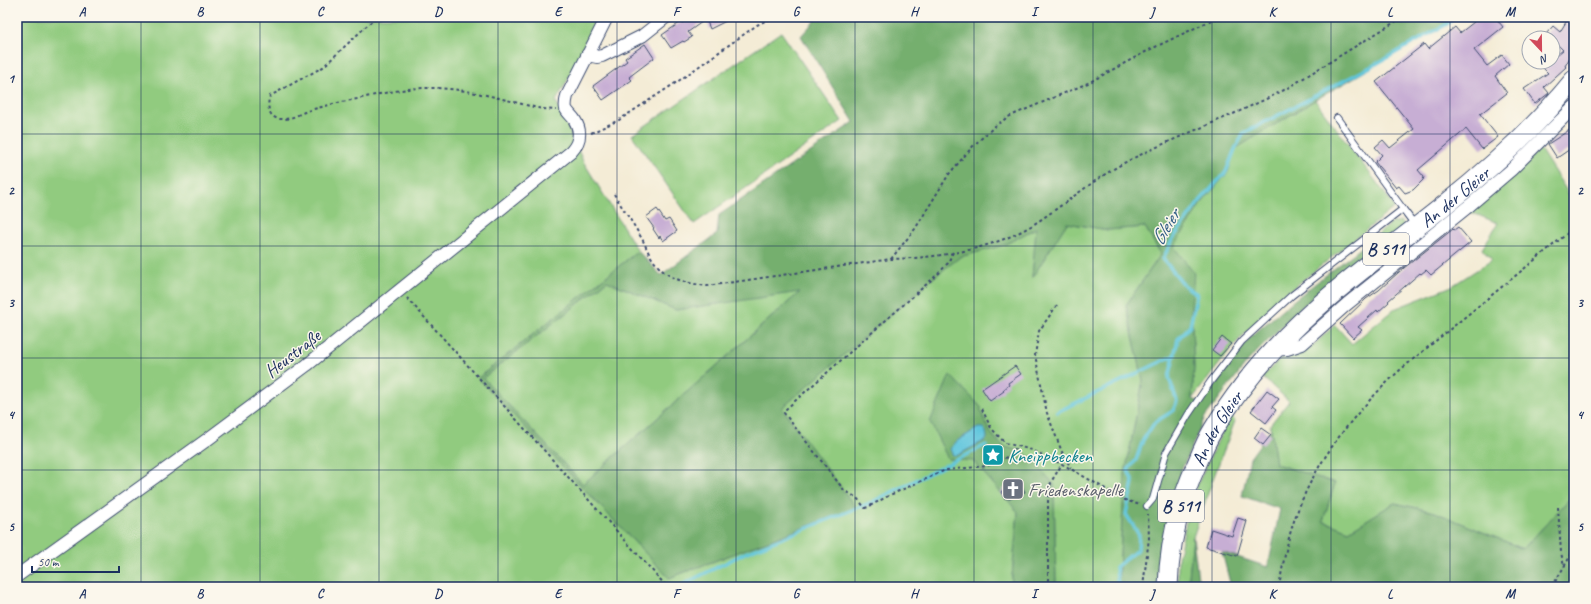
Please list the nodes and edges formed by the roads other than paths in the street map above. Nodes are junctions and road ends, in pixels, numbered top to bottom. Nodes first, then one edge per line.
1 (607, 17) edge
2 (666, 17) edge
3 (588, 55) junction
4 (1574, 80) edge
5 (1574, 106) edge
6 (1337, 118) dead end
7 (1402, 209) junction
8 (1416, 226) junction
9 (1272, 350) junction
10 (1147, 506) road end
11 (17, 576) edge
12 (1168, 587) edge

1 - 3 street
2 - 3 street
3 - 11 street, Heustraße
4 - 8 main road, An der Gleier / B 511
5 - 9 street, An der Gleier
6 - 7 lane
7 - 8 lane
7 - 10 lane
8 - 9 main road, An der Gleier / B 511
9 - 12 main road, An der Gleier / B 511

